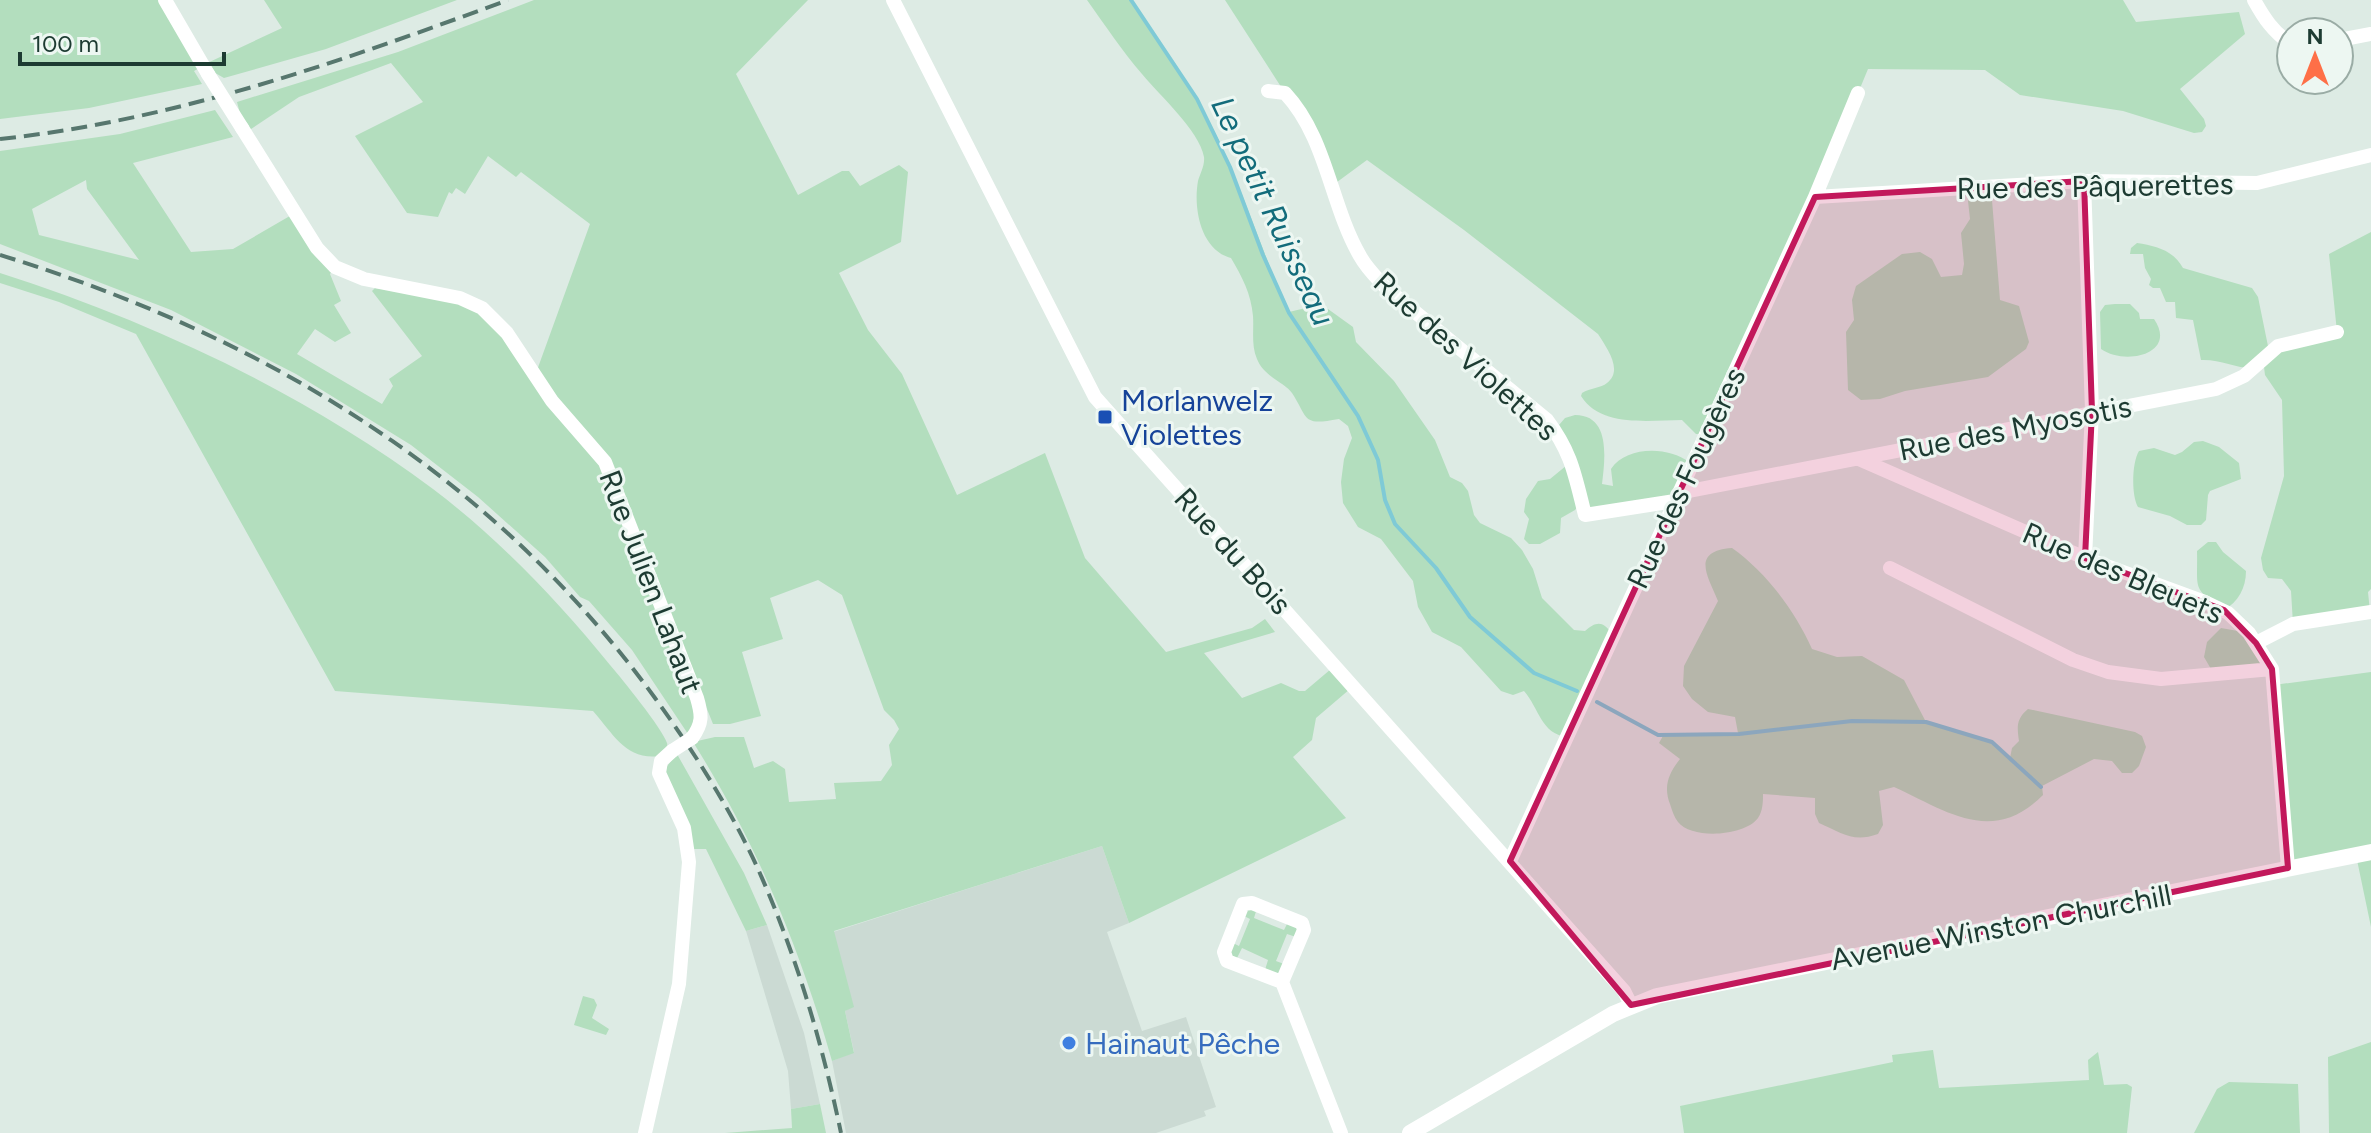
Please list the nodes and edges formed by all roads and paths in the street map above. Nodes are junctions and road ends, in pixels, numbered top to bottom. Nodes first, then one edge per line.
1 (893, 0) edge
2 (2254, 0) edge
3 (165, 1) edge
4 (2275, 32) edge
5 (1268, 91) dead end
6 (1858, 93) dead end
7 (2371, 155) edge
8 (2084, 181) junction
9 (1815, 197) junction
10 (2337, 332) dead end
11 (2092, 411) junction
12 (1858, 459) junction
13 (1677, 497) junction
14 (2085, 558) junction
15 (1890, 568) dead end
16 (2371, 612) edge
17 (2256, 643) junction
18 (2272, 669) junction
19 (2371, 852) edge
20 (1510, 861) junction
21 (2288, 868) junction
22 (1282, 982) junction
23 (1631, 1005) junction
24 (645, 1133) edge
25 (1341, 1133) edge
26 (1410, 1133) edge

1 - 20 street, Rue du Bois
2 - 4 street
3 - 24 street, Rue Julien Lahaut, bridge
5 - 13 street, Rue des Violettes
6 - 9 street, Rue des Fougères
7 - 8 street, Rue des Pâquerettes
8 - 9 street, Rue des Pâquerettes
8 - 11 street
9 - 13 street, Rue des Fougères
10 - 11 street, Rue des Myosotis
11 - 12 street, Rue des Myosotis
11 - 14 street
12 - 13 street, Rue des Myosotis
12 - 14 street, Rue des Bleuets
13 - 20 street, Rue des Fougères
14 - 17 street, Rue des Bleuets
15 - 18 street
16 - 17 street
17 - 18 street, Rue des Bleuets
18 - 21 street, Rue des Bleuets
19 - 21 street, Avenue Winston Churchill
20 - 23 street, Rue du Bois
21 - 23 street, Avenue Winston Churchill
22 - 22 street
22 - 25 street
23 - 26 street, Avenue Winston Churchill

